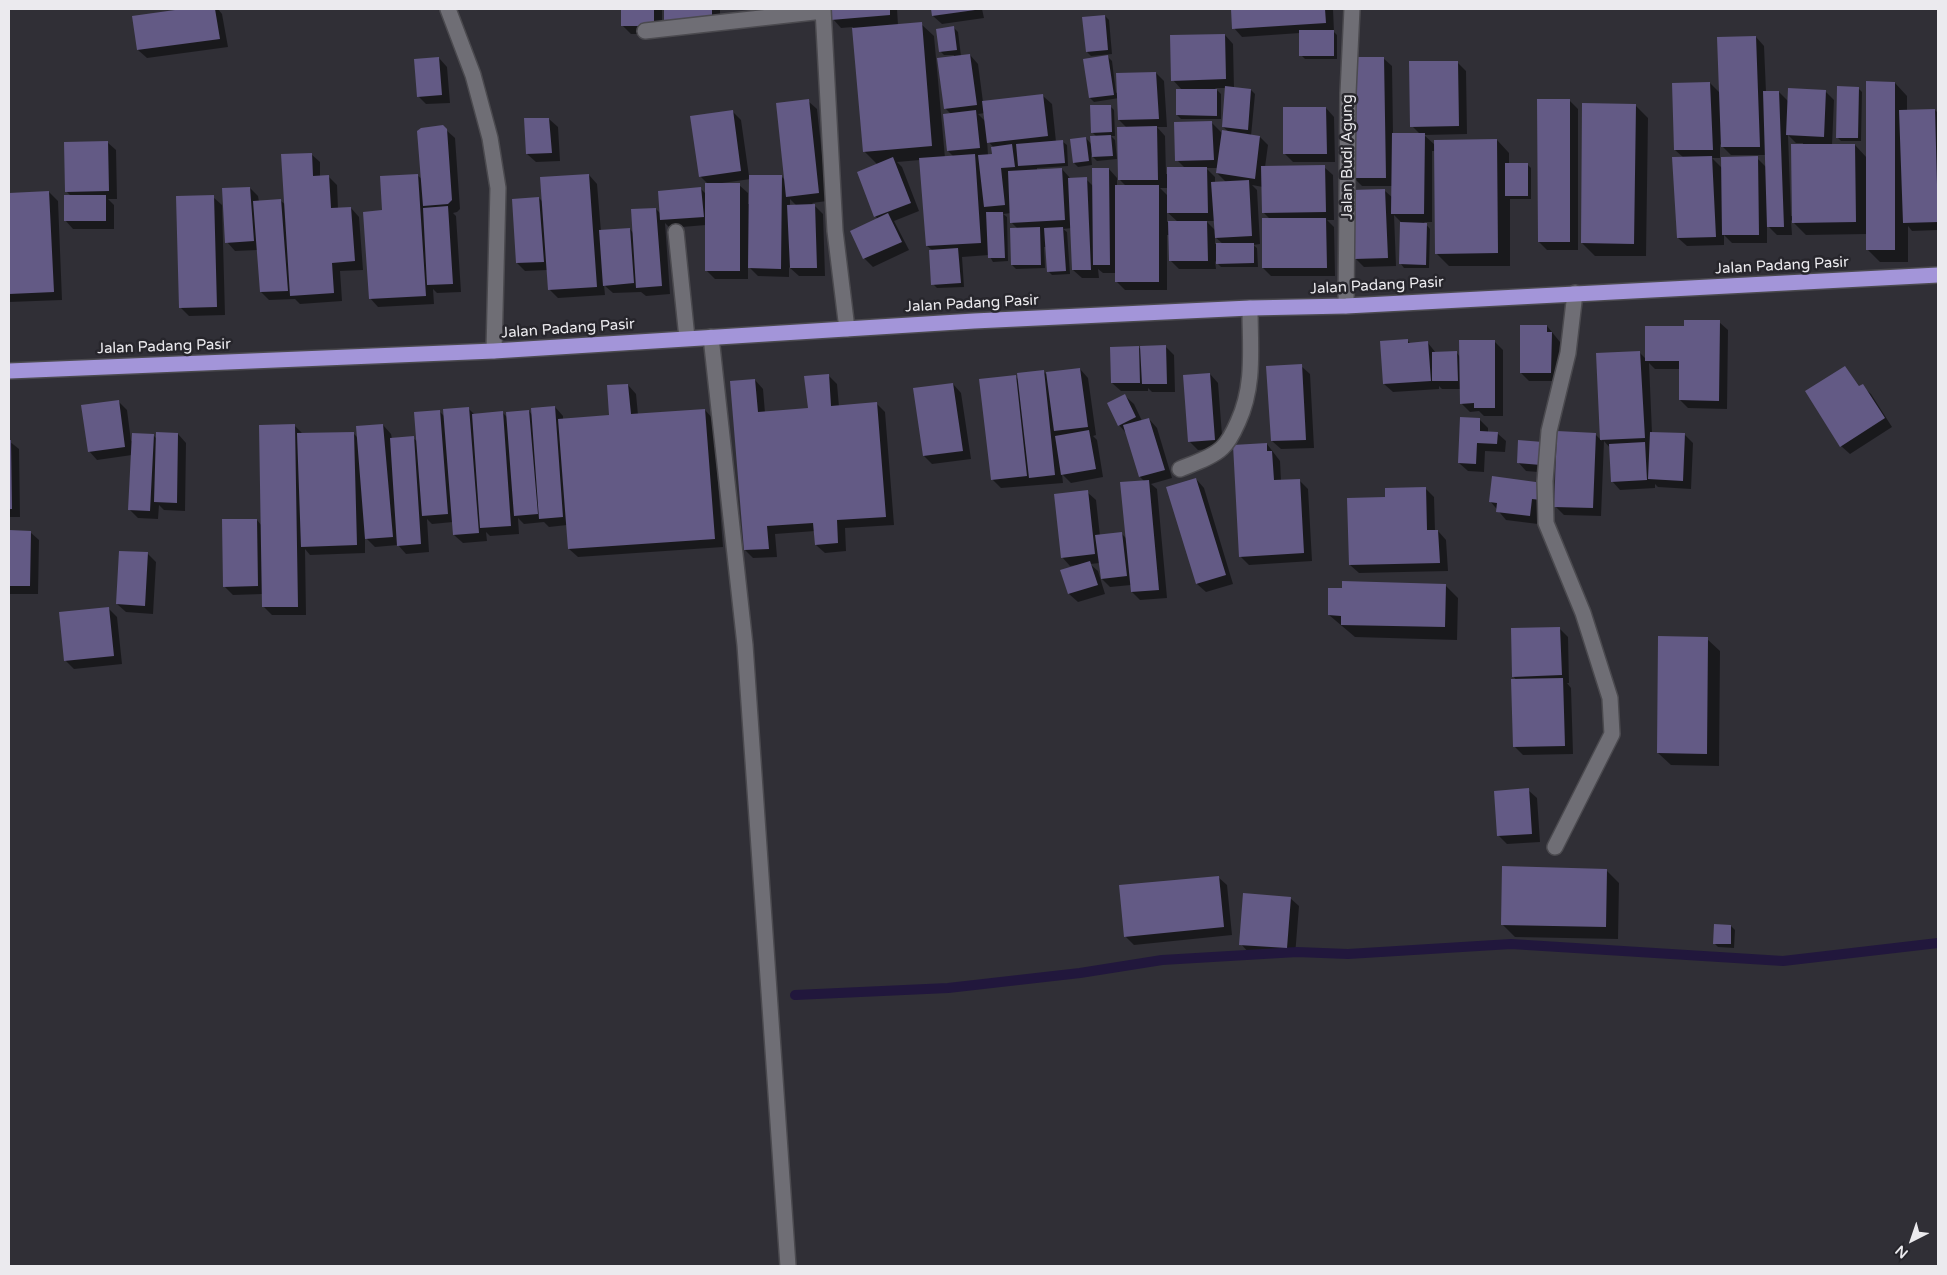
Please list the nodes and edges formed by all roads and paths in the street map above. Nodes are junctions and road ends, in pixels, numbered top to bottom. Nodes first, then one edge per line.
1 (448, 9) edge
2 (1352, 9) edge
3 (823, 10) edge
4 (645, 31) dead end
5 (676, 232) dead end
6 (1938, 276) edge
7 (1575, 293) junction
8 (1346, 306) junction
9 (1250, 308) junction
10 (848, 329) junction
11 (711, 337) junction
12 (686, 338) junction
13 (494, 351) junction
14 (9, 371) edge
15 (1180, 470) dead end
16 (1555, 847) dead end
17 (788, 1266) edge

1 - 13 street
2 - 8 street, Jalan Budi Agung
3 - 4 street
3 - 10 street
5 - 12 street
6 - 7 highway, Jalan Padang Pasir
7 - 8 highway, Jalan Padang Pasir
7 - 16 street
8 - 9 highway, Jalan Padang Pasir
9 - 10 highway, Jalan Padang Pasir
9 - 15 street
10 - 11 highway, Jalan Padang Pasir
11 - 12 highway, Jalan Padang Pasir
11 - 17 street
12 - 13 highway, Jalan Padang Pasir
13 - 14 highway, Jalan Padang Pasir

